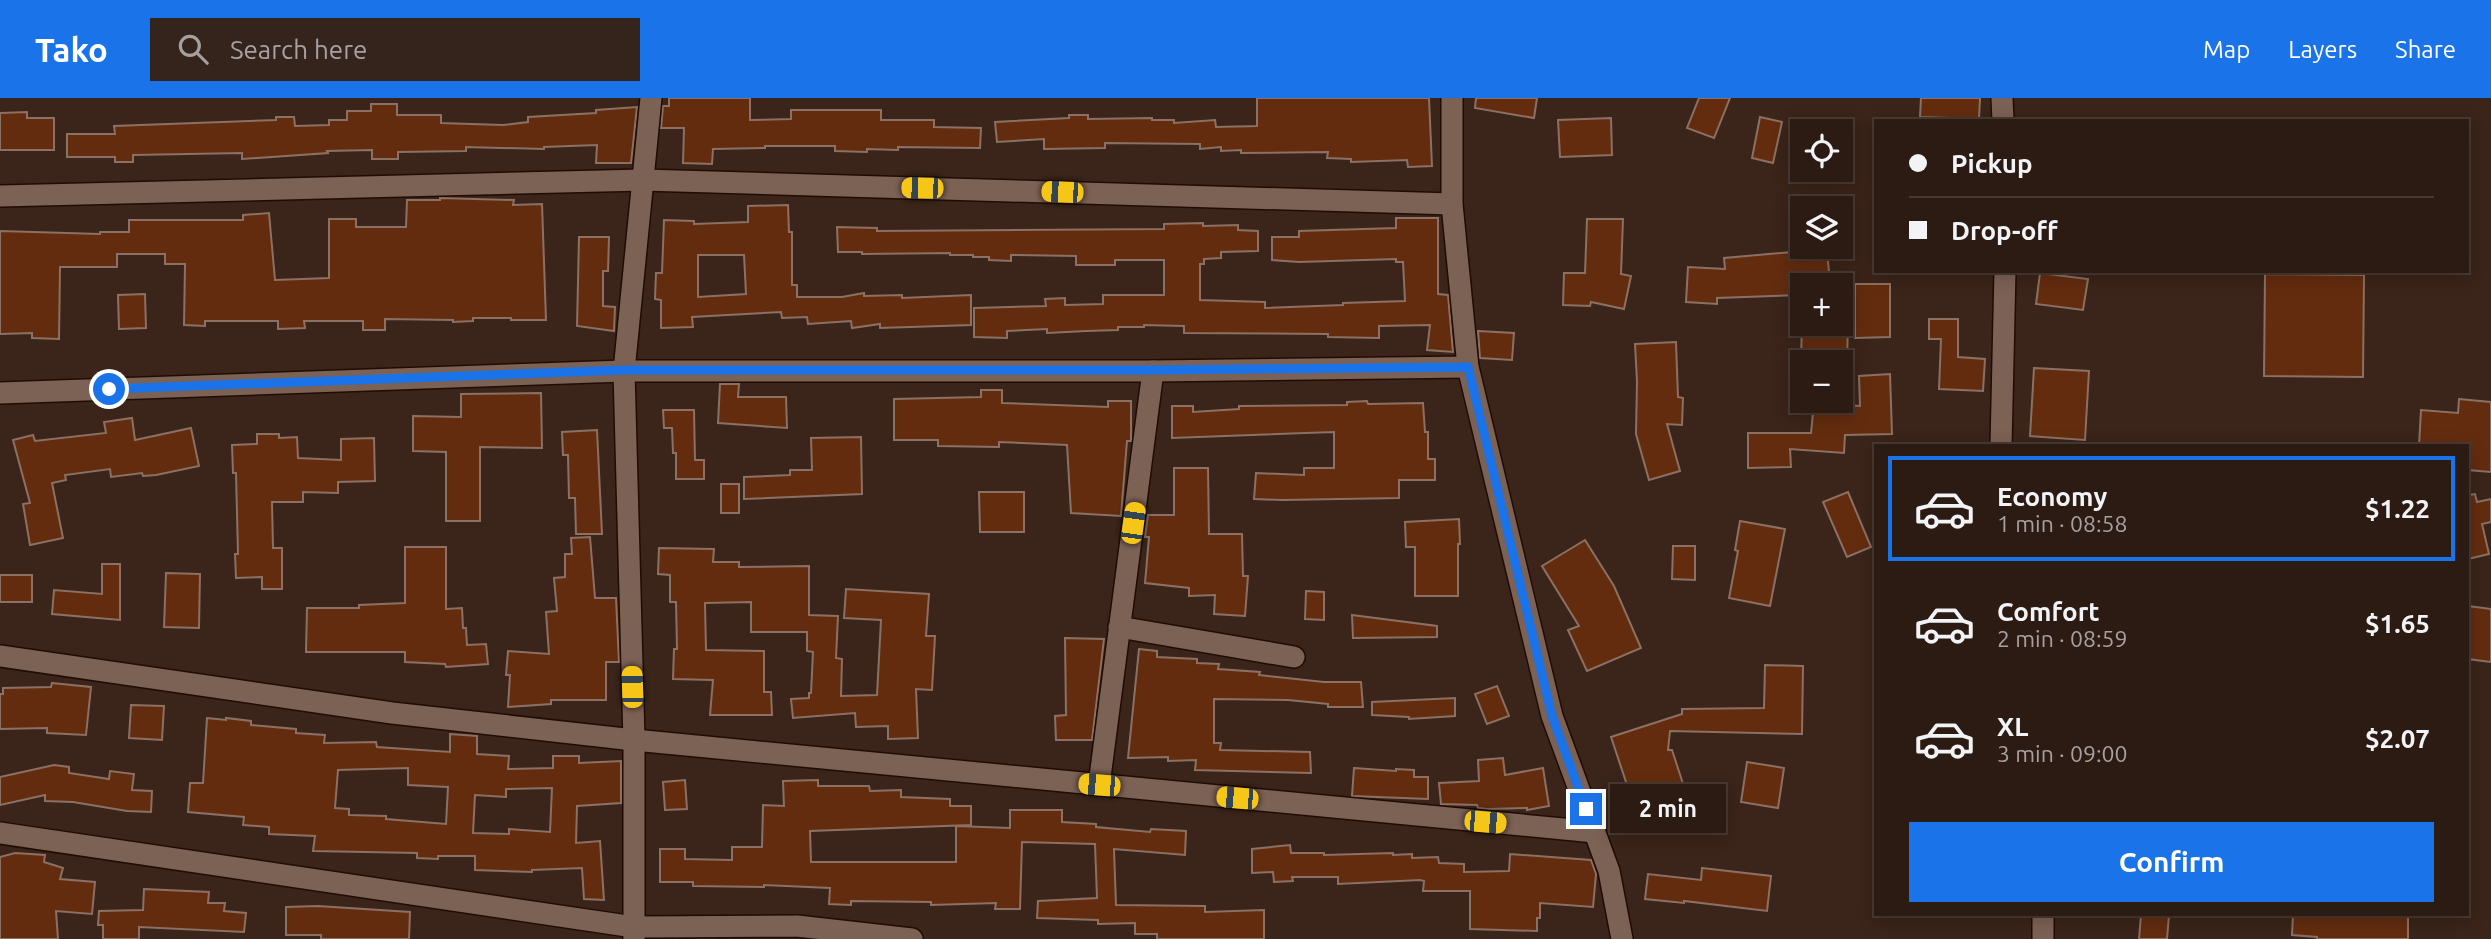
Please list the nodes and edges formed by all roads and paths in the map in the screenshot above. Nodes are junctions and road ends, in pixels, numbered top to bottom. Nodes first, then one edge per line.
1 (651, 98) edge
2 (1452, 98) edge
3 (2002, 98) edge
4 (2003, 119) edge
5 (643, 180) junction
6 (0, 196) edge
7 (1452, 204) junction
8 (2005, 273) edge
9 (1468, 367) junction
10 (624, 370) junction
11 (1153, 370) junction
12 (0, 393) edge
13 (2001, 444) edge
14 (1119, 627) junction
15 (0, 656) edge
16 (1294, 657) dead end
17 (634, 740) junction
18 (1099, 785) junction
19 (1595, 832) junction
20 (0, 833) edge
21 (2043, 916) edge
22 (634, 933) edge
23 (797, 933) edge
24 (912, 939) edge
25 (1622, 939) edge
26 (2046, 939) edge

1 - 5 street
2 - 7 street
3 - 4 street
5 - 6 street
5 - 7 street
5 - 10 street
7 - 9 street
8 - 13 street
9 - 11 street
9 - 19 street
10 - 11 street
10 - 12 street
10 - 17 street
11 - 14 street
14 - 16 street
14 - 18 street
15 - 17 street
17 - 18 street
17 - 22 street
18 - 19 street
19 - 25 street
20 - 22 street
21 - 26 street
22 - 23 street
23 - 24 street

